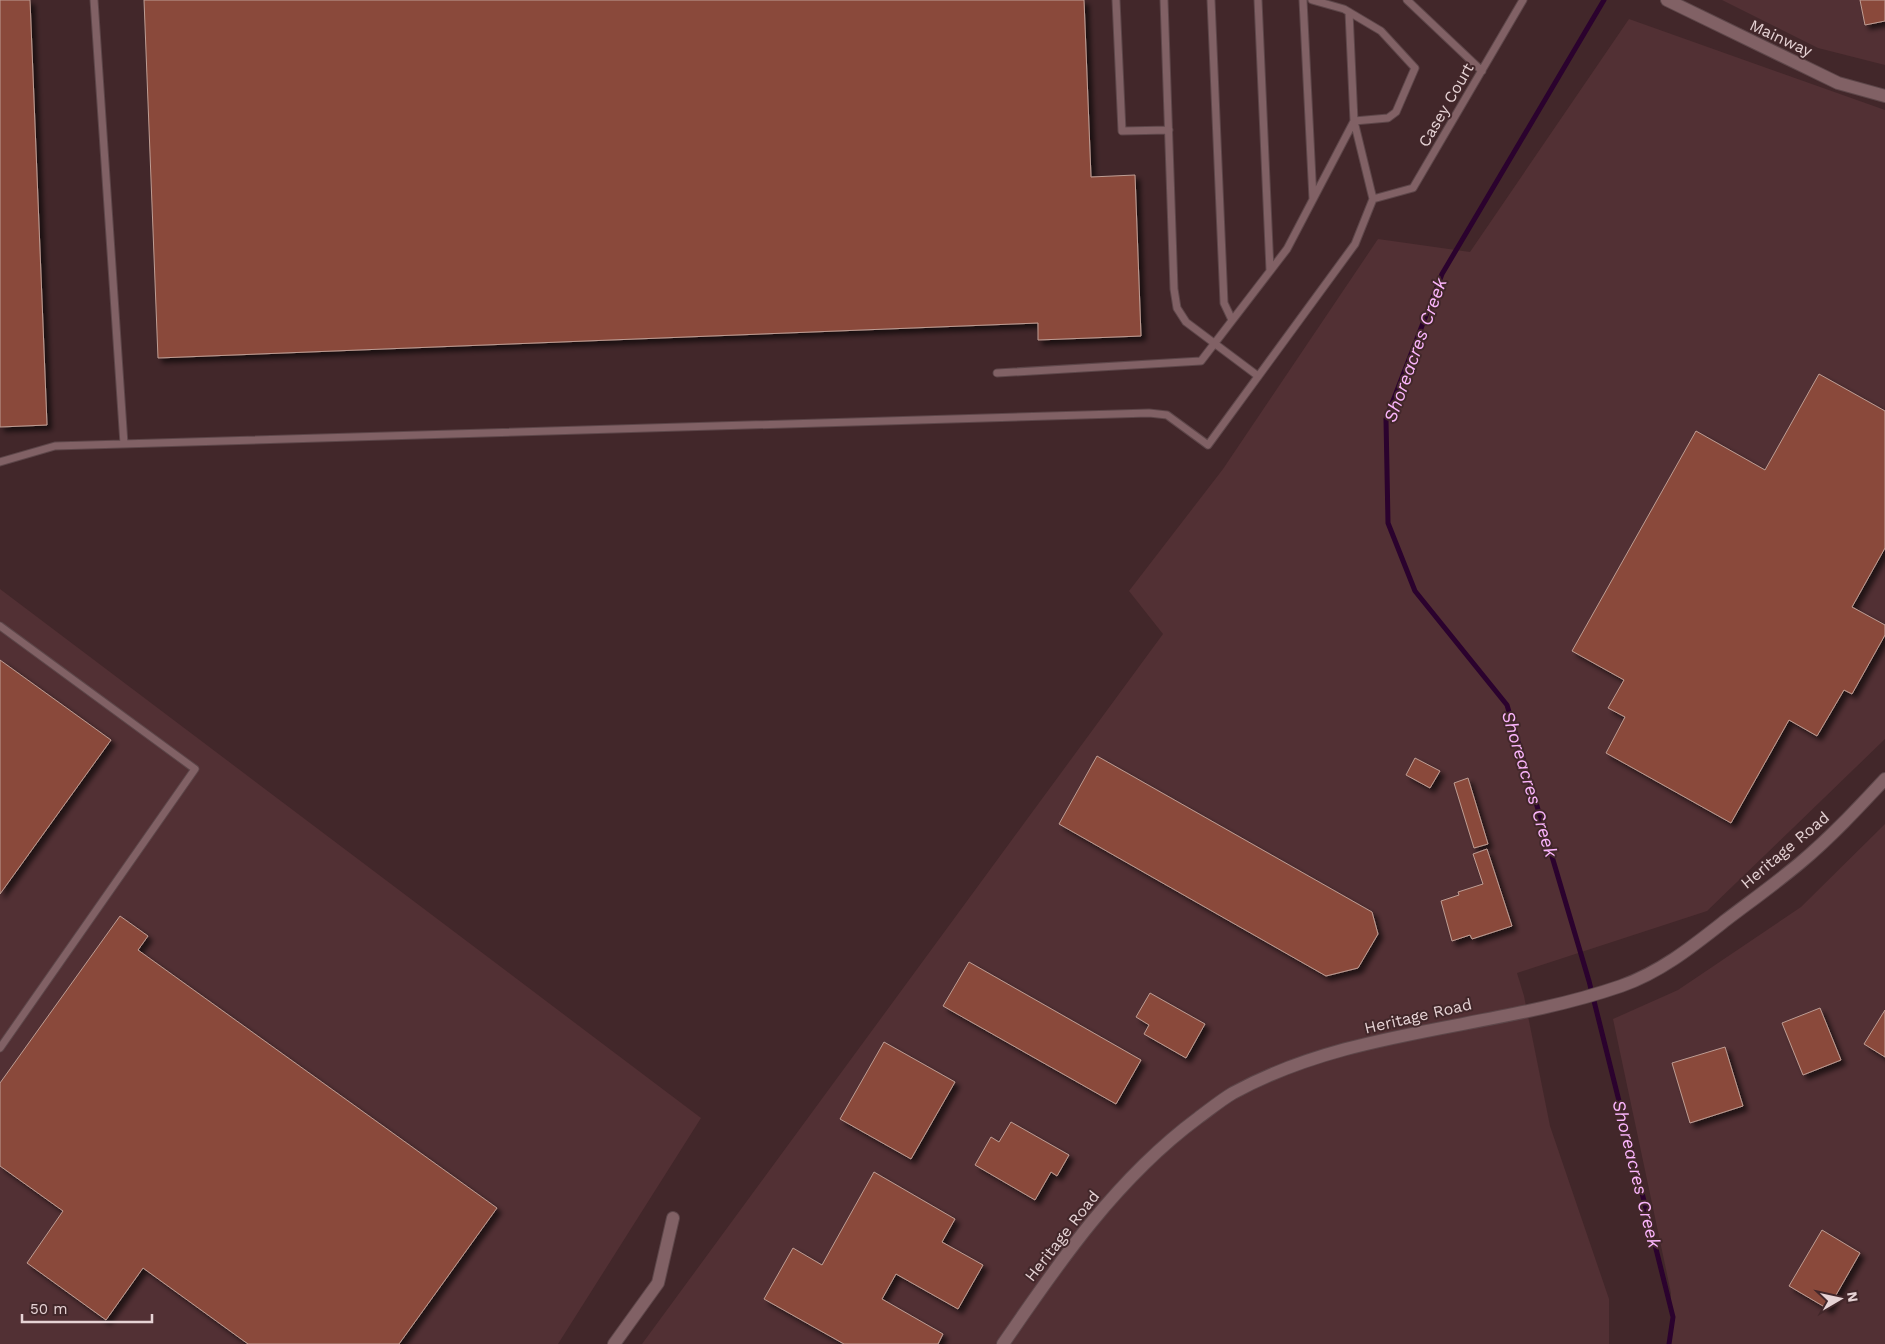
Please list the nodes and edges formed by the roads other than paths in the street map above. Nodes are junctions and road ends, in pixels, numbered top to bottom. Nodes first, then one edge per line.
1 (94, 0) edge
2 (1116, 0) edge
3 (1164, 0) edge
4 (1211, 0) edge
5 (1258, 0) edge
6 (1303, 0) edge
7 (1312, 0) edge
8 (1407, 0) edge
9 (1523, 0) edge
10 (1667, 0) edge
11 (1349, 12) junction
12 (1482, 71) junction
13 (1885, 96) edge
14 (1354, 121) junction
15 (1169, 130) junction
16 (1373, 199) junction
17 (1313, 200) junction
18 (1270, 271) junction
19 (1232, 320) junction
20 (1215, 343) junction
21 (996, 373) dead end
22 (1258, 376) junction
23 (124, 444) junction
24 (0, 462) edge
25 (0, 626) edge
26 (1885, 779) edge
27 (0, 1048) edge
28 (673, 1218) dead end
29 (614, 1344) edge
30 (1003, 1344) edge

1 - 23 lane
2 - 15 lane
3 - 15 lane
4 - 19 lane
5 - 18 lane
6 - 17 lane
7 - 11 lane
8 - 12 lane
9 - 12 lane, Casey Court
10 - 13 street, Mainway
11 - 14 lane
11 - 14 lane
12 - 16 lane, Casey Court
14 - 16 lane
14 - 17 lane
15 - 20 lane
16 - 22 lane
17 - 18 lane
18 - 19 lane
19 - 20 lane
20 - 21 lane
20 - 22 lane
22 - 23 lane
23 - 24 lane
25 - 27 lane
26 - 30 street, Heritage Road
28 - 29 street

